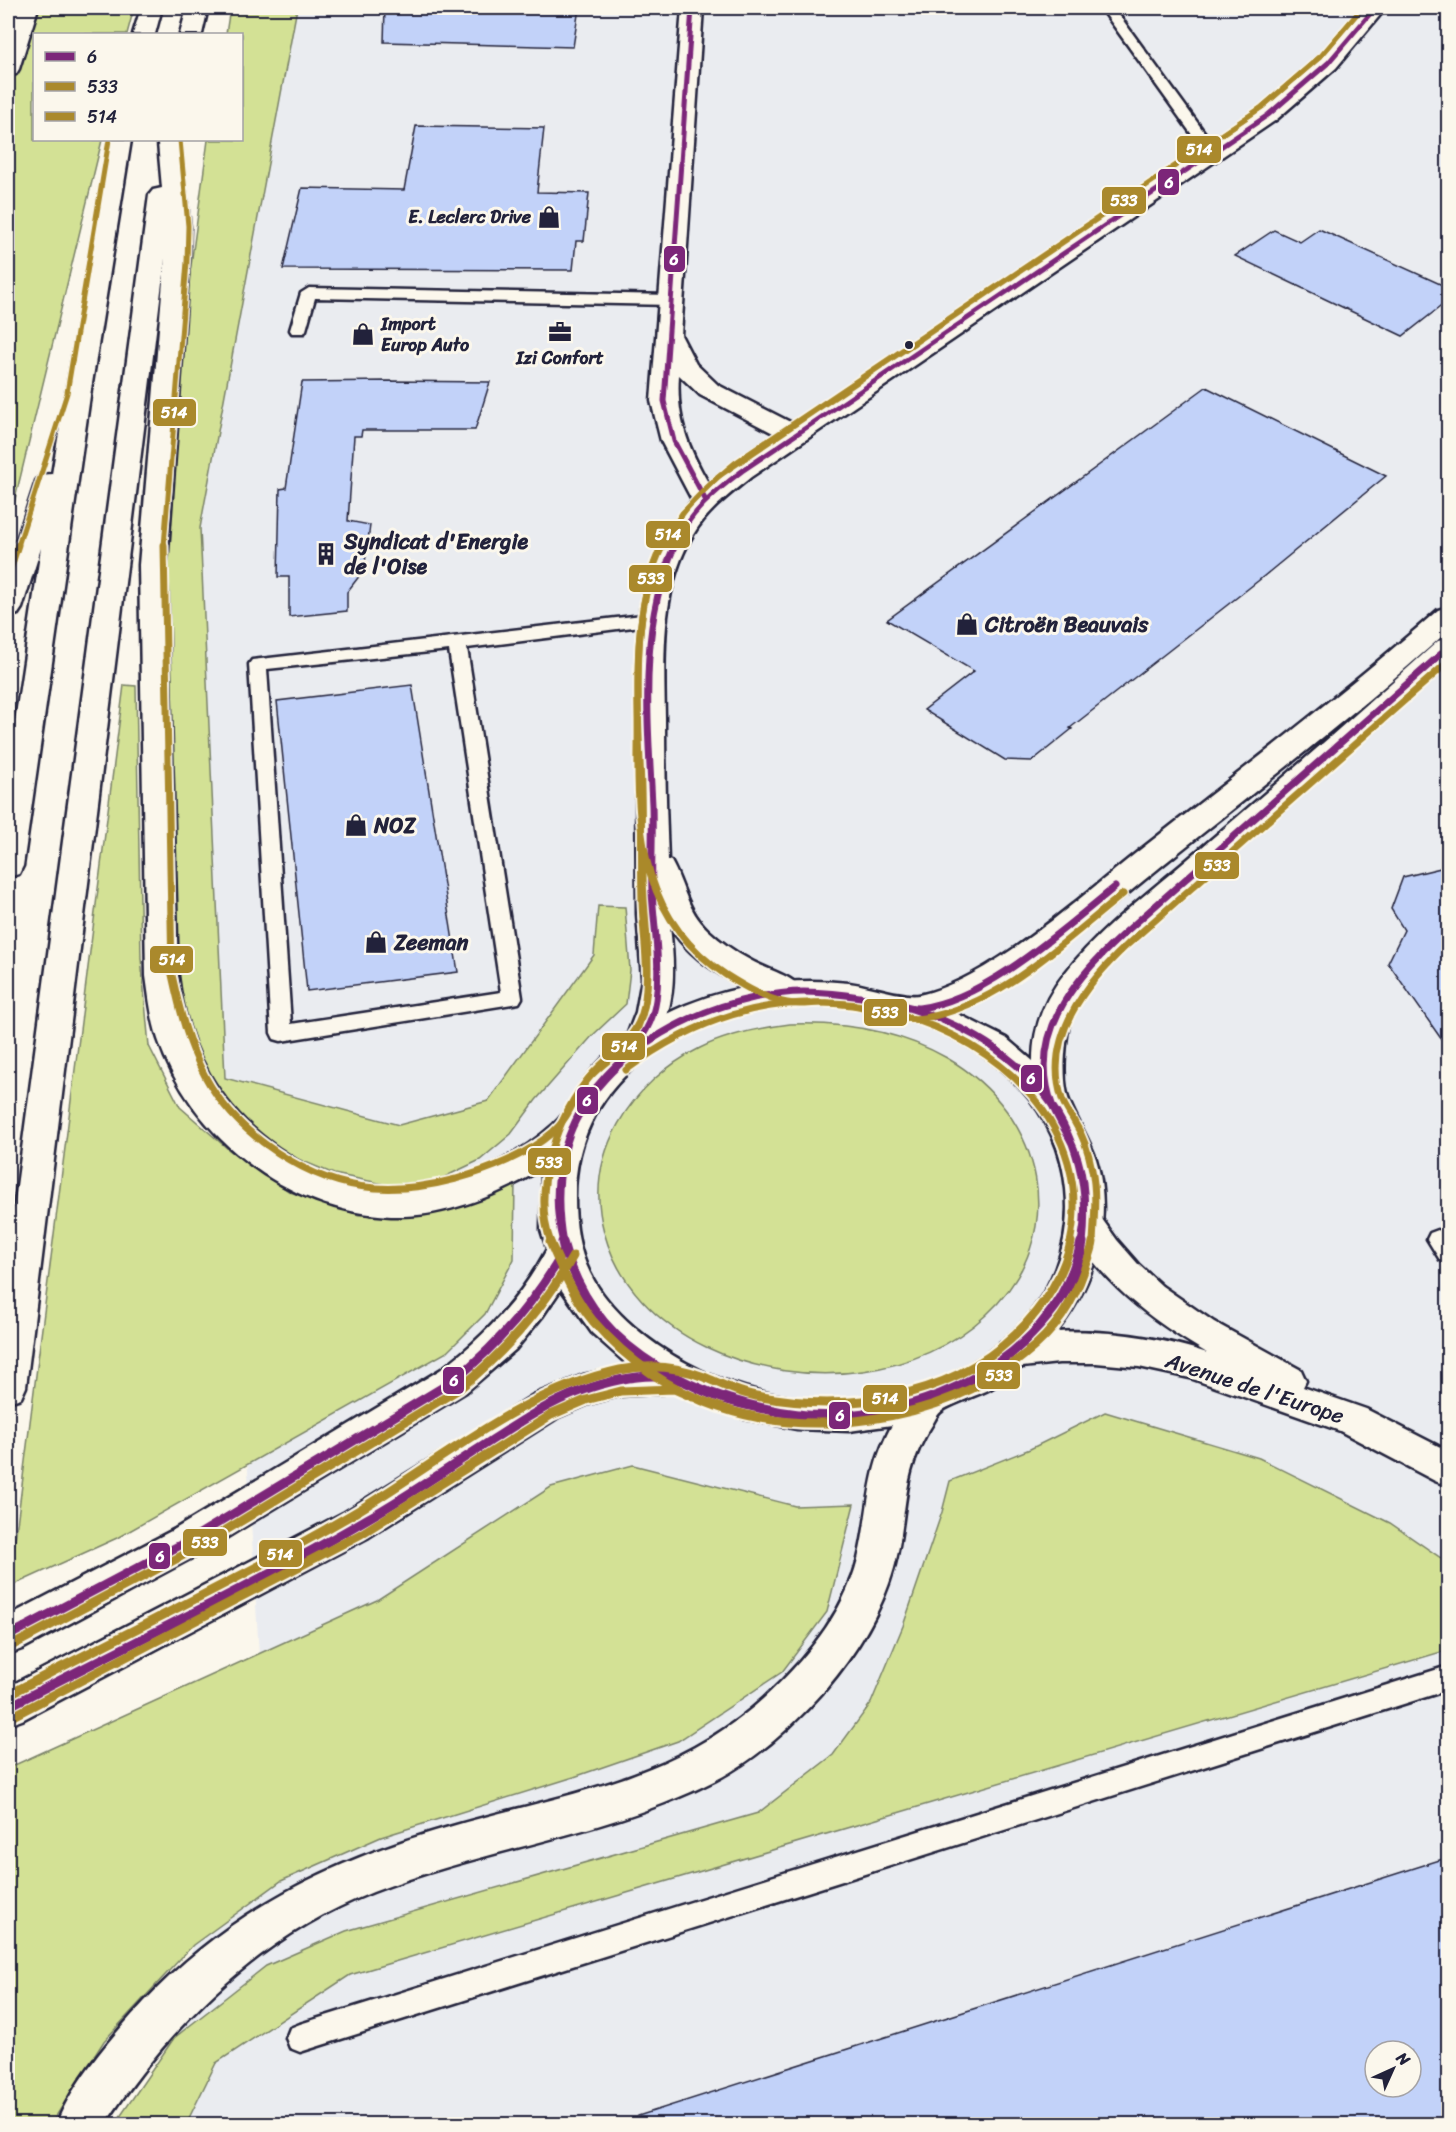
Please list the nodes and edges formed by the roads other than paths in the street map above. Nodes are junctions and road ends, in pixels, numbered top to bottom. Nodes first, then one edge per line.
1 (27, 8) edge
2 (151, 8) edge
3 (197, 8) edge
4 (692, 8) edge
5 (1107, 8) edge
6 (1375, 8) edge
7 (144, 33) edge
8 (191, 33) edge
9 (8, 69) edge
10 (120, 141) edge
11 (170, 141) edge
12 (1213, 154) junction
13 (673, 300) junction
14 (298, 330) dead end
15 (670, 338) junction
16 (77, 396) junction
17 (796, 435) junction
18 (706, 501) junction
19 (8, 608) edge
20 (1449, 616) edge
21 (651, 620) junction
22 (457, 643) junction
23 (1449, 648) edge
24 (653, 848) junction
25 (8, 866) edge
26 (789, 993) junction
27 (917, 1008) junction
28 (639, 1046) junction
29 (1052, 1105) junction
30 (569, 1131) junction
31 (1085, 1222) junction
32 (564, 1251) junction
33 (1013, 1353) junction
34 (676, 1378) junction
35 (8, 1387) edge
36 (928, 1399) junction
37 (1353, 1420) junction
38 (1449, 1470) edge
39 (8, 1636) edge
40 (1449, 1678) edge
41 (8, 1707) edge
42 (300, 2038) dead end
43 (79, 2124) edge

1 - 9 main road
2 - 7 main road
3 - 8 main road
4 - 13 main road
5 - 12 lane
6 - 12 main road
10 - 16 main road
11 - 30 main road
11 - 35 main road
12 - 17 main road
13 - 14 lane
13 - 15 main road
15 - 17 main road
15 - 18 main road
16 - 19 main road
16 - 25 main road
17 - 18 main road
18 - 21 main road
20 - 27 main road
21 - 22 lane
21 - 24 main road
22 - 22 lane
23 - 29 main road
24 - 26 main road
24 - 28 main road
26 - 27 main road
26 - 28 main road
27 - 29 main road
28 - 30 main road
29 - 31 main road
30 - 32 main road
31 - 33 main road
31 - 37 main road, Avenue de l'Europe
32 - 34 main road
32 - 39 main road
33 - 36 main road
33 - 37 main road, Avenue de l'Europe
34 - 36 main road
34 - 41 main road
36 - 43 main road
37 - 38 main road, Avenue de l'Europe
40 - 42 lane

